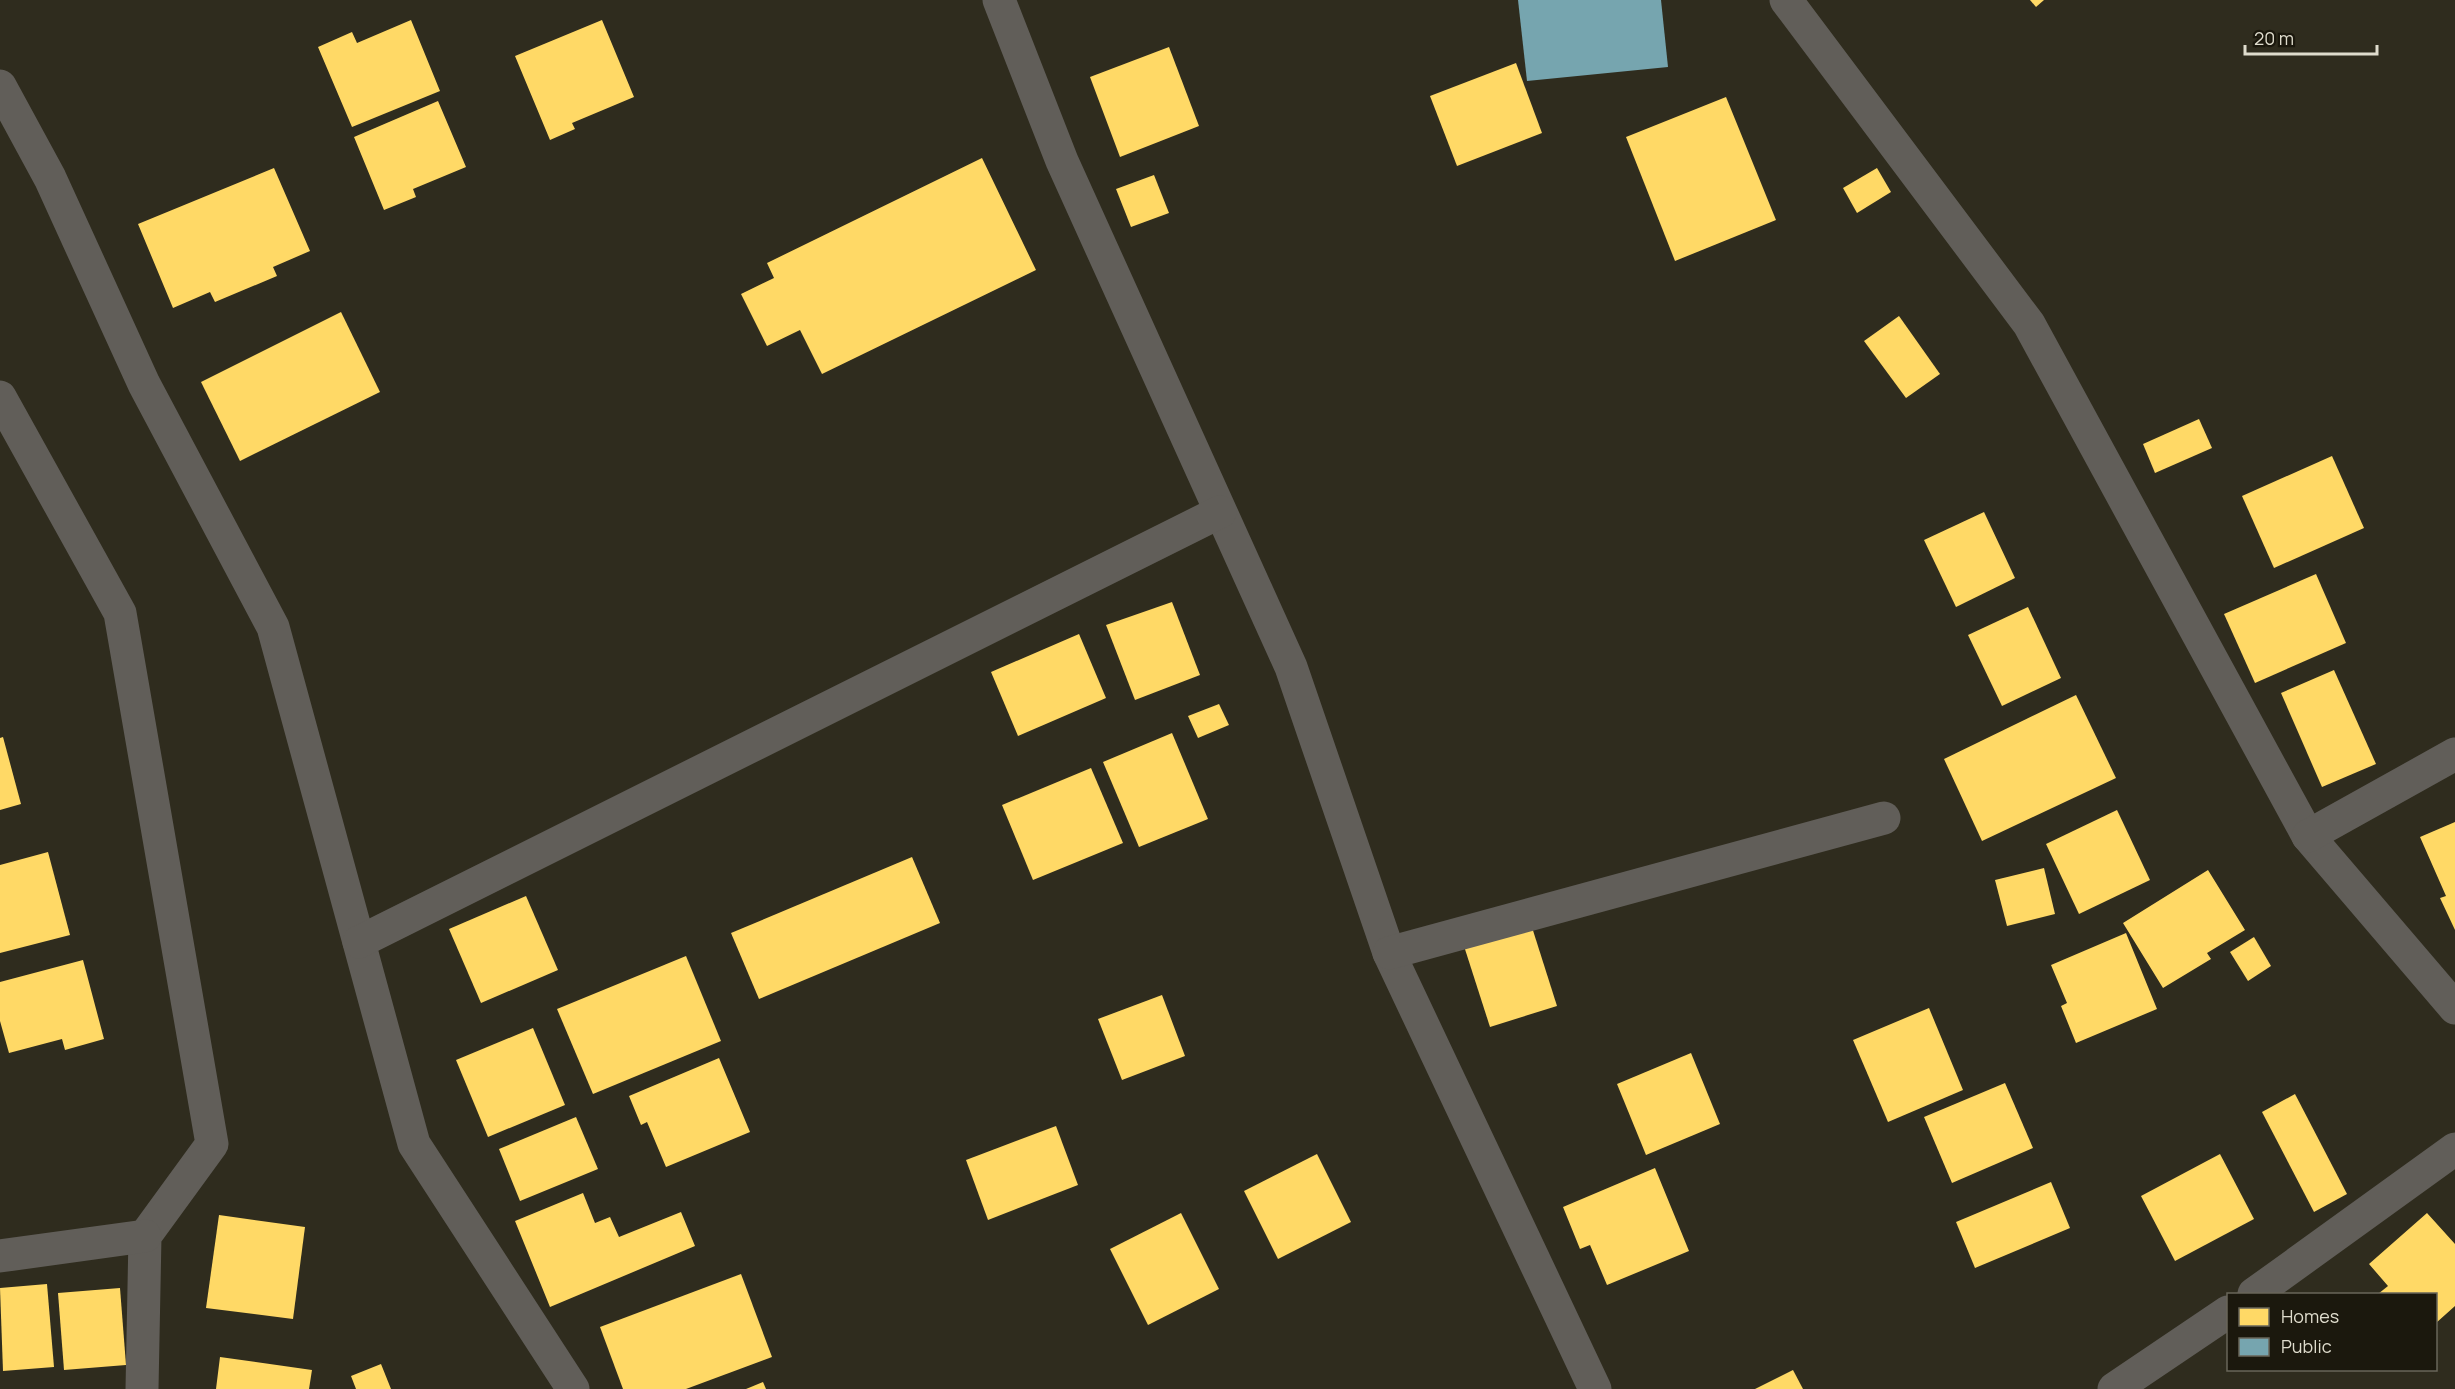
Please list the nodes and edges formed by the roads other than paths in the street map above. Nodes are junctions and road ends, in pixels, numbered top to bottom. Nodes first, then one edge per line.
1 (999, 0) edge
2 (1786, 0) edge
3 (0, 86) edge
4 (0, 397) edge
5 (1221, 512) junction
6 (2455, 754) edge
7 (1884, 818) dead end
8 (2308, 836) junction
9 (359, 942) junction
10 (1389, 953) junction
11 (2455, 1008) edge
12 (2455, 1149) edge
13 (145, 1236) junction
14 (0, 1256) edge
15 (2255, 1293) edge
16 (2227, 1313) edge
17 (142, 1389) edge
18 (573, 1389) edge
19 (1595, 1389) edge
20 (2114, 1389) edge

1 - 5 street
2 - 8 street
3 - 9 street
4 - 13 street
5 - 9 street
5 - 10 street
6 - 8 street
7 - 10 street
8 - 11 street
9 - 18 street
10 - 19 street
12 - 15 street
13 - 14 street
13 - 17 street
16 - 20 street

